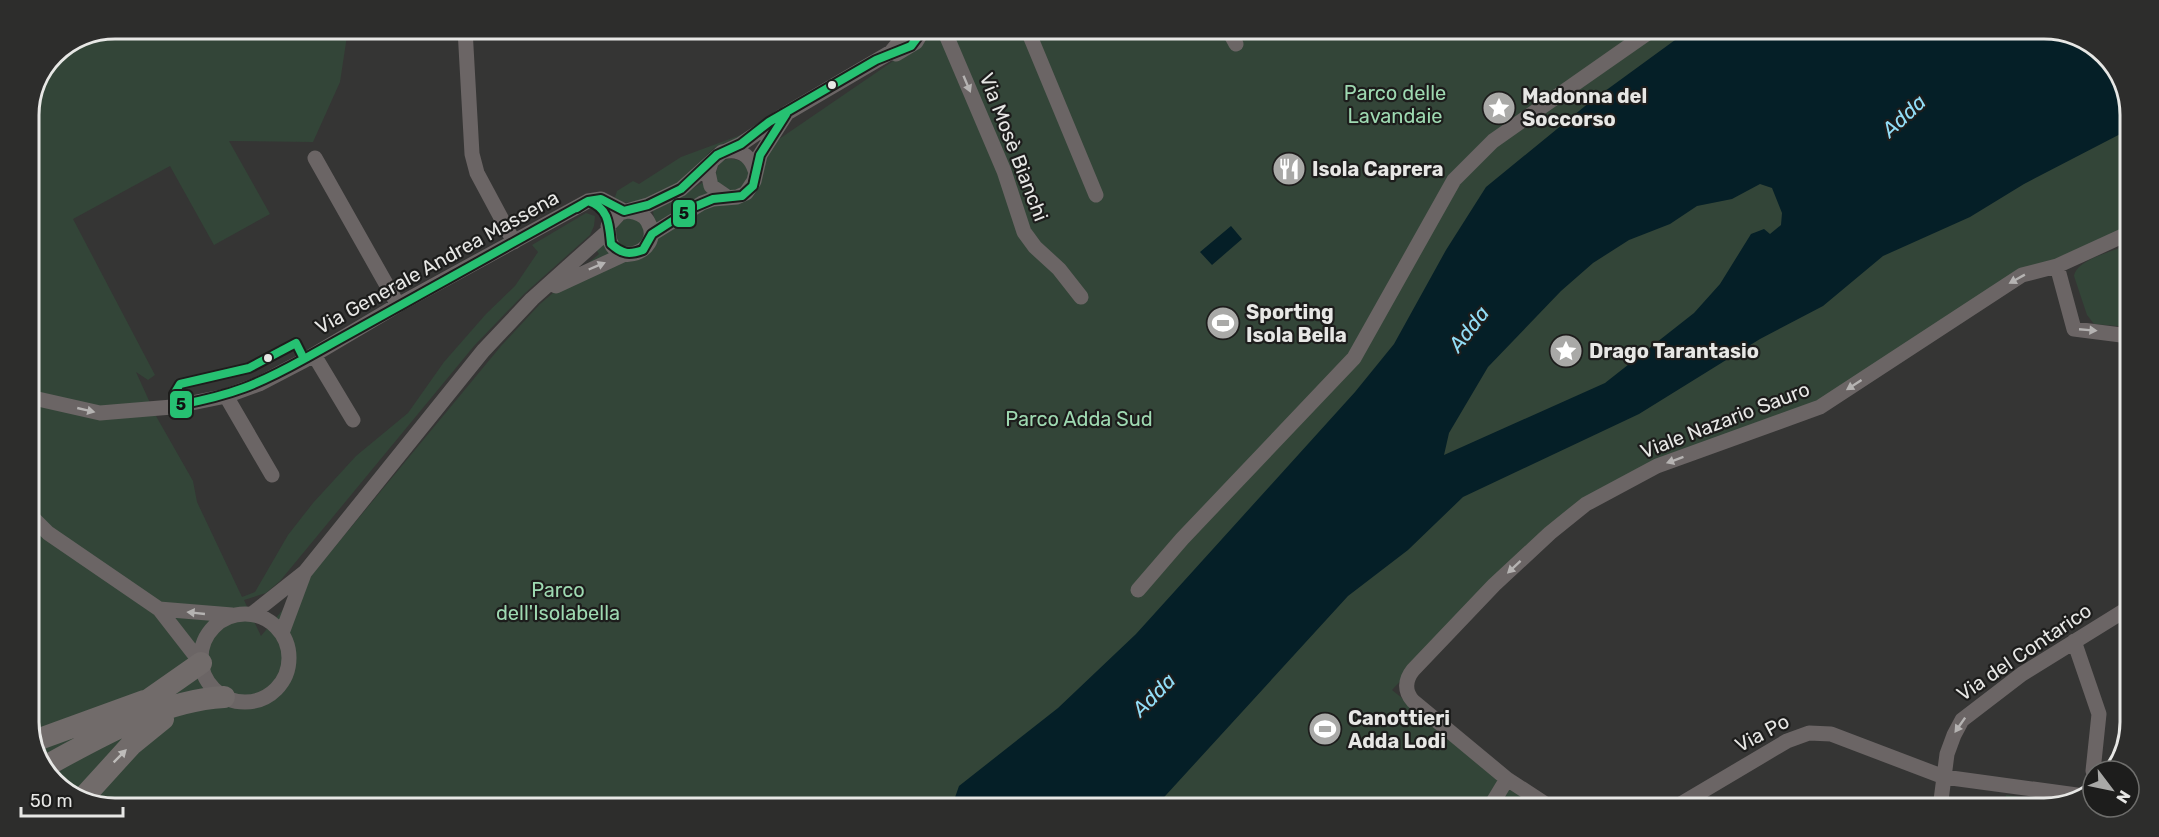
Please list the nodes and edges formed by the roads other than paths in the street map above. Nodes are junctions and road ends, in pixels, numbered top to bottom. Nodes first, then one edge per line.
1 (466, 39) edge
2 (903, 39) edge
3 (916, 39) edge
4 (948, 39) edge
5 (1031, 39) edge
6 (1639, 39) edge
7 (876, 60) junction
8 (787, 113) junction
9 (726, 151) junction
10 (315, 158) dead end
11 (711, 163) junction
12 (755, 170) junction
13 (1096, 195) dead end
14 (727, 197) junction
15 (588, 201) junction
16 (627, 211) junction
17 (608, 228) junction
18 (651, 234) junction
19 (2120, 237) edge
20 (514, 242) junction
21 (625, 254) junction
22 (2057, 266) junction
23 (1082, 297) dead end
24 (532, 299) junction
25 (398, 305) junction
26 (2120, 335) edge
27 (314, 355) junction
28 (226, 396) junction
29 (39, 399) edge
30 (353, 420) dead end
31 (272, 476) dead end
32 (39, 524) edge
33 (305, 572) junction
34 (1138, 590) dead end
35 (159, 609) junction
36 (2120, 613) edge
37 (252, 614) junction
38 (232, 615) junction
39 (282, 633) junction
40 (2074, 641) junction
41 (201, 663) junction
42 (159, 694) junction
43 (224, 697) junction
44 (190, 701) junction
45 (41, 739) edge
46 (2094, 759) edge
47 (51, 763) edge
48 (1944, 777) junction
49 (1507, 778) junction
50 (88, 793) edge
51 (2067, 794) edge
52 (1495, 798) edge
53 (1537, 798) edge
54 (1691, 798) edge
55 (1941, 798) edge

1 - 20 street
2 - 7 street
3 - 7 street
4 -> 23 street, Via Mosè Bianchi
5 - 13 street
6 - 34 street
7 - 8 street
8 - 9 street
8 - 12 street
9 - 11 street
9 - 12 street
10 - 25 street
11 - 14 street
11 - 16 street
12 - 14 street
14 - 18 street
15 - 16 street, Via Generale Andrea Massena
15 - 17 street, Via Generale Andrea Massena
15 - 20 street, Via Generale Andrea Massena
16 - 17 street
16 - 18 street, Via Generale Andrea Massena
17 - 21 street, Via Generale Andrea Massena
17 - 24 street
18 - 21 street
19 - 22 street, Viale Nazario Sauro
20 - 25 street, Via Generale Andrea Massena
24 -> 21 street
22 -> 26 street
22 -> 49 street, Viale Nazario Sauro
24 - 33 street
25 - 27 street, Via Generale Andrea Massena
27 - 28 street, Via Generale Andrea Massena
27 - 30 street
29 -> 28 street, Via Generale Andrea Massena
28 - 31 street
32 - 35 street
33 - 37 street
33 - 39 street
38 -> 35 street
35 - 41 street
36 - 40 street, Via del Contarico
37 - 38 street
37 - 39 street
38 - 41 street
39 - 43 street
40 - 46 street
40 -> 48 street, Via del Contarico
41 - 42 highway
41 - 43 street
42 - 45 highway
42 - 47 highway
43 - 44 highway
44 - 47 highway
50 -> 44 highway
48 - 51 street, Via Po
48 - 54 street, Via Po
48 - 55 street, Via del Contarico
49 - 52 street
49 - 53 street

